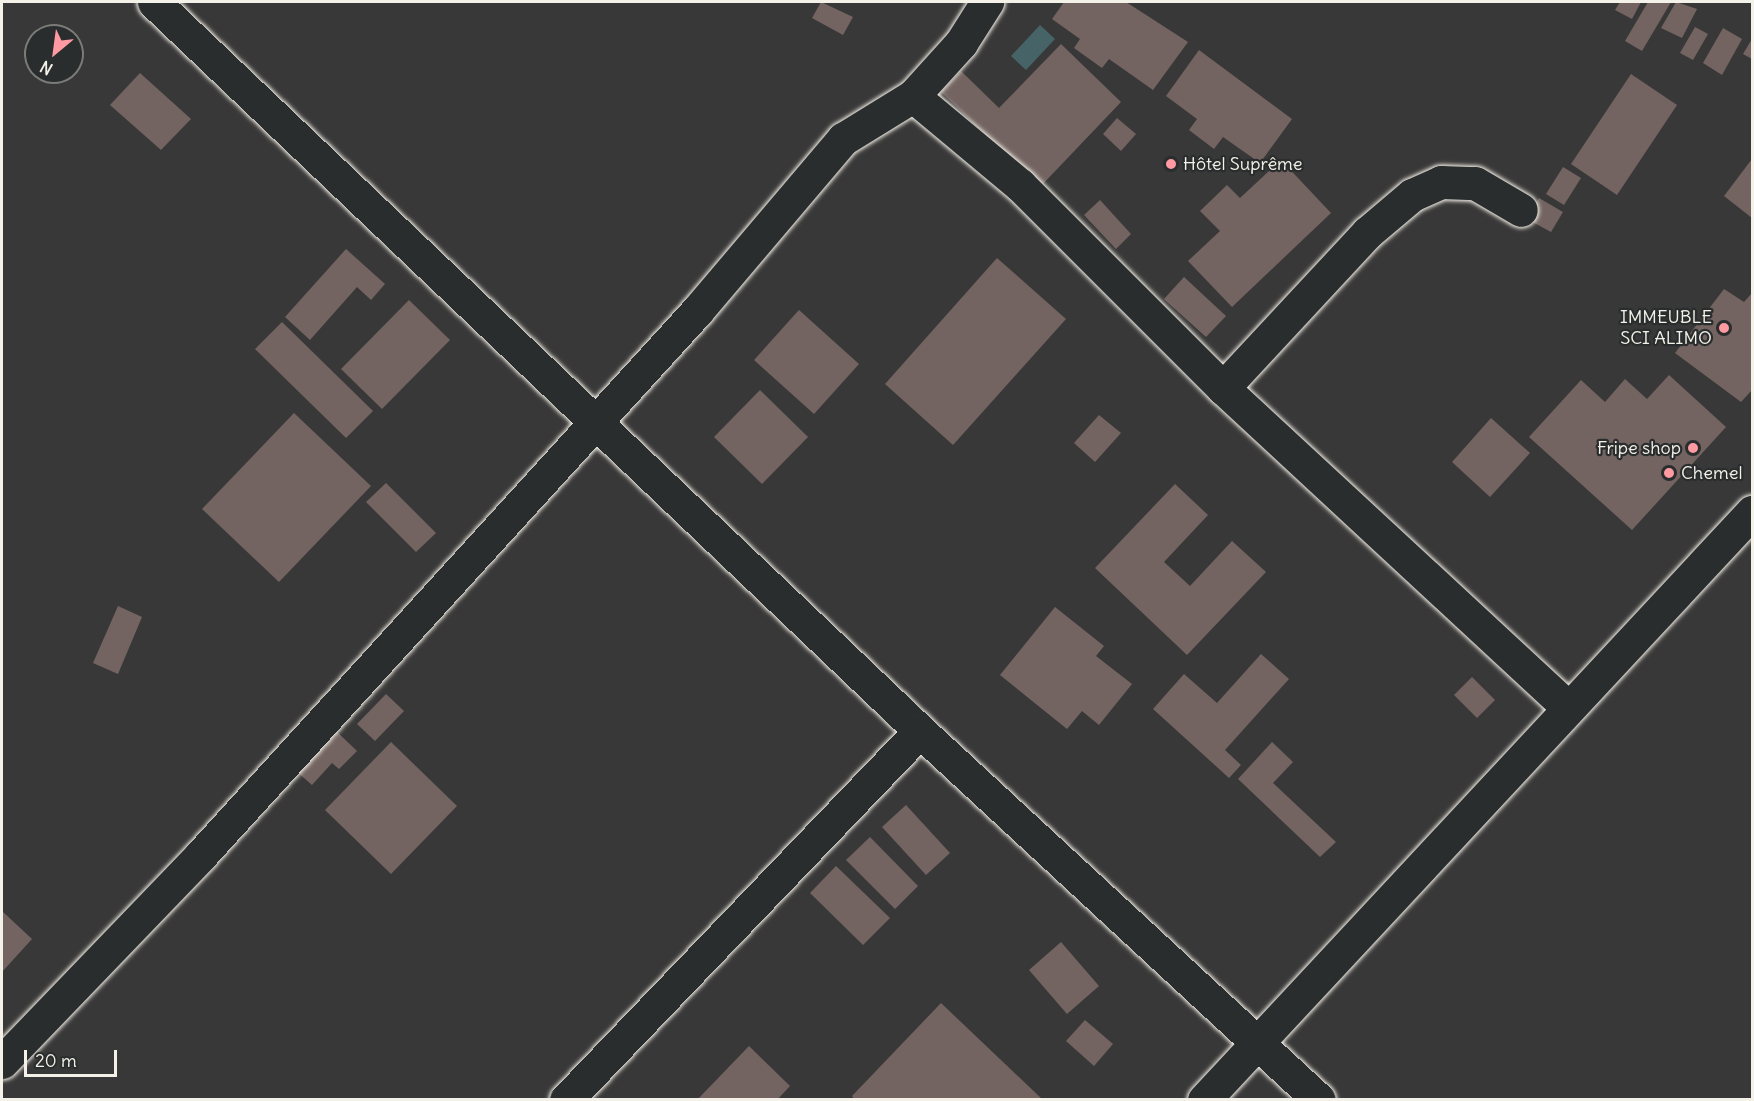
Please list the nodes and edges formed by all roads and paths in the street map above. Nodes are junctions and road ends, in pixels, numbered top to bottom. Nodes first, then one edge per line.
1 (154, 2) edge
2 (987, 2) edge
3 (913, 96) junction
4 (1521, 210) dead end
5 (1223, 388) junction
6 (594, 420) junction
7 (1752, 512) edge
8 (1568, 707) junction
9 (920, 730) junction
10 (1257, 1040) junction
11 (2, 1062) edge
12 (566, 1100) edge
13 (1204, 1100) edge
14 (1318, 1100) edge

1 - 6 street
2 - 3 street
3 - 5 street
3 - 6 street
4 - 5 street
5 - 8 street
6 - 9 street
6 - 11 street
7 - 8 street
8 - 10 street
9 - 10 street
9 - 12 street
10 - 13 street
10 - 14 street

